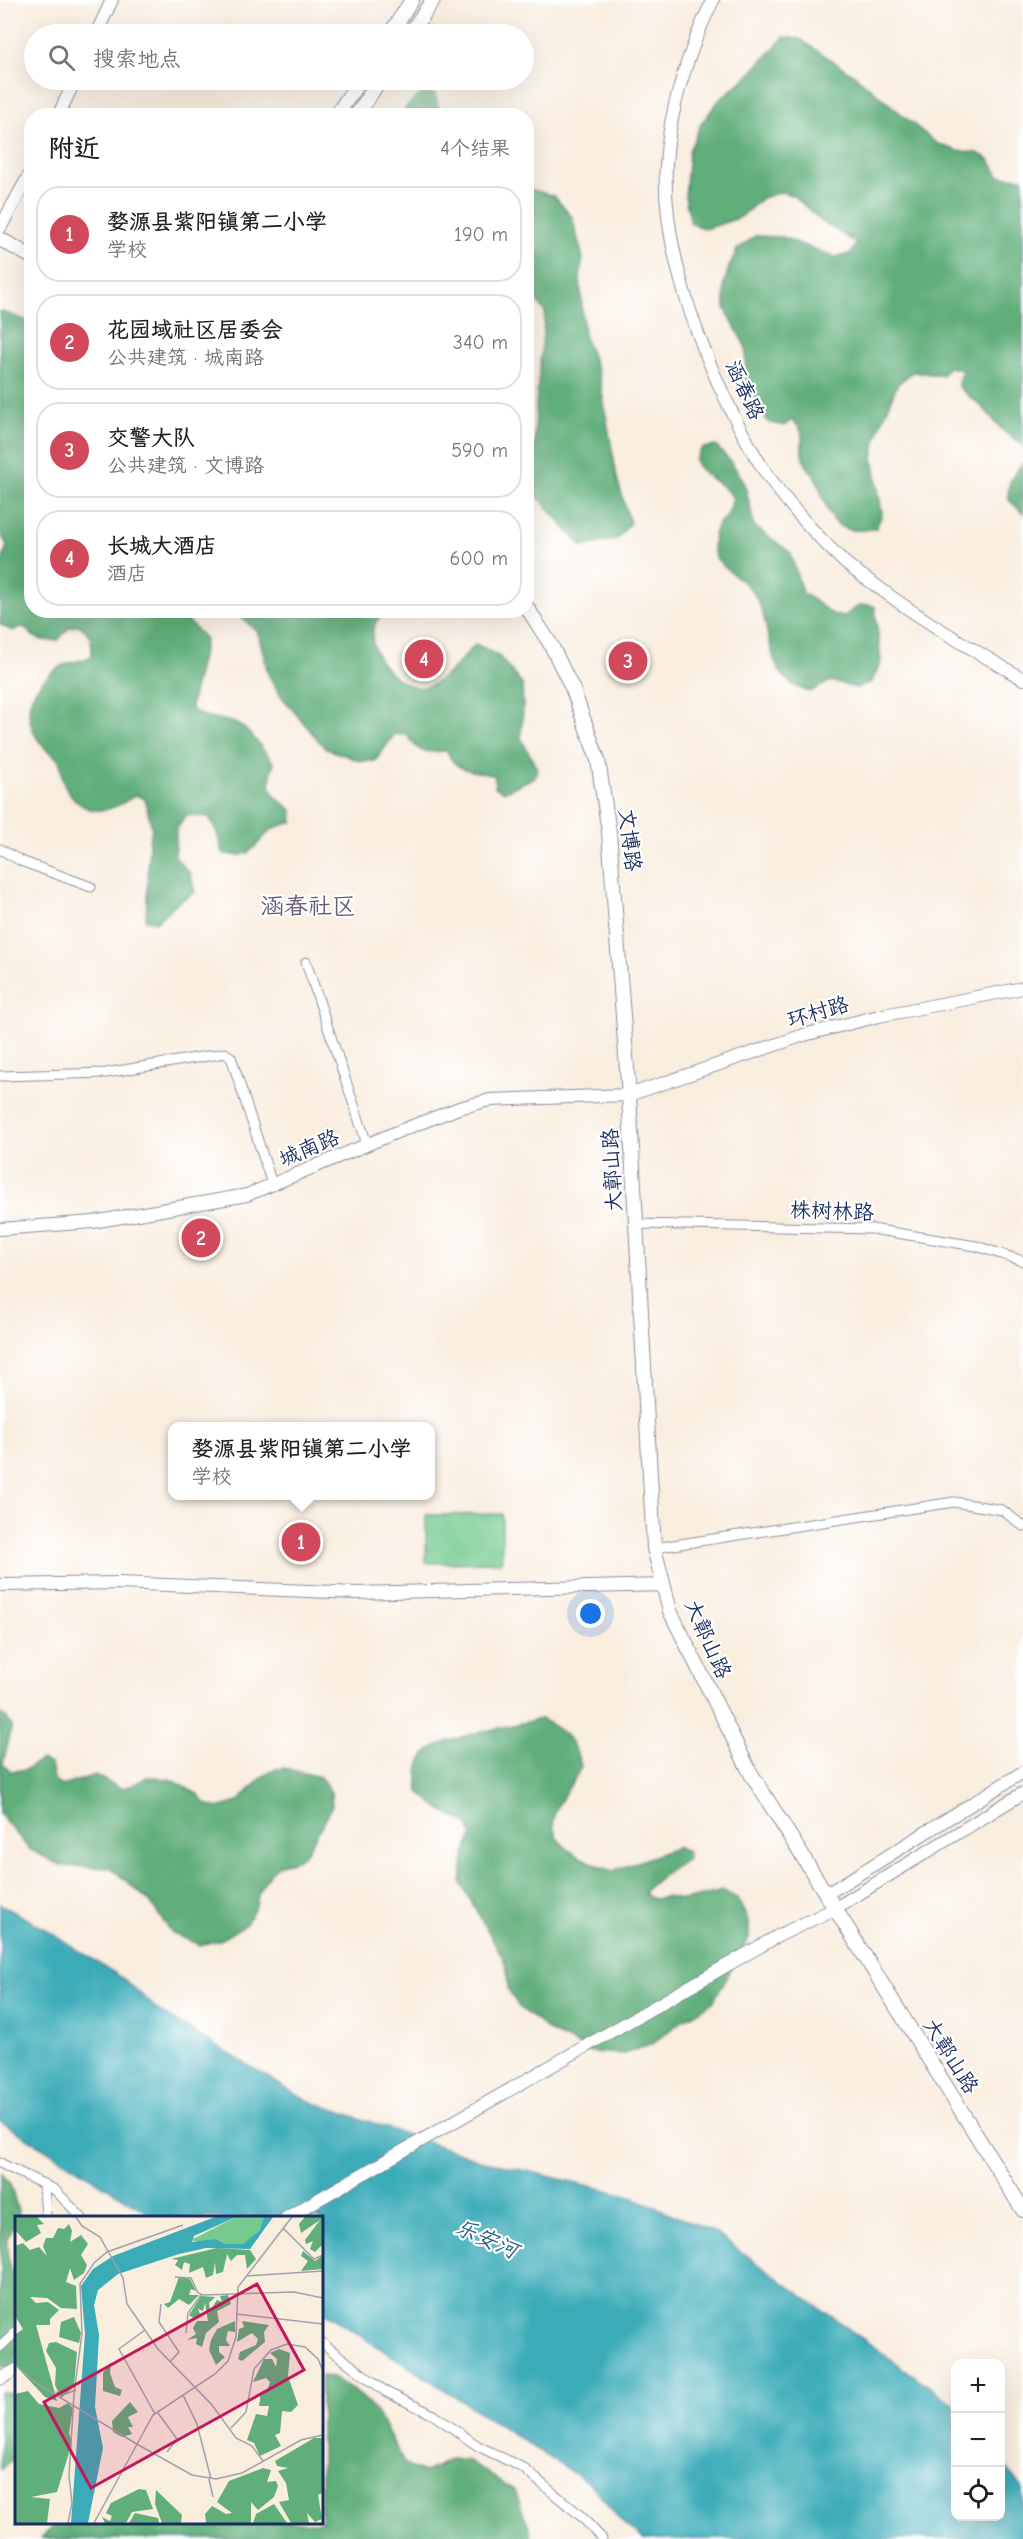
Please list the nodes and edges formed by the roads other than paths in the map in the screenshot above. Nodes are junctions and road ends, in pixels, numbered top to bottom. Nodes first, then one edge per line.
1 (112, 0) edge
2 (412, 0) edge
3 (433, 0) edge
4 (713, 0) edge
5 (101, 24) edge
6 (396, 24) edge
7 (417, 24) edge
8 (70, 90) edge
9 (353, 90) edge
10 (373, 90) edge
11 (62, 108) edge
12 (341, 108) edge
13 (361, 108) edge
14 (24, 184) edge
15 (0, 228) edge
16 (0, 239) edge
17 (24, 252) edge
18 (534, 618) edge
19 (1023, 679) edge
20 (0, 849) edge
21 (91, 887) dead end
22 (306, 962) dead end
23 (1023, 988) edge
24 (0, 1076) edge
25 (629, 1095) junction
26 (367, 1144) junction
27 (272, 1184) junction
28 (636, 1224) junction
29 (0, 1229) edge
30 (1023, 1261) edge
31 (1023, 1526) edge
32 (654, 1548) junction
33 (0, 1585) edge
34 (663, 1585) junction
35 (1023, 1772) edge
36 (1023, 1793) edge
37 (825, 1895) junction
38 (834, 1909) junction
39 (0, 2163) edge
40 (44, 2184) junction
41 (1023, 2210) edge
42 (46, 2216) edge
43 (80, 2216) edge
44 (289, 2216) edge
45 (15, 2333) edge
46 (322, 2343) edge
47 (0, 2347) edge
48 (15, 2371) edge
49 (0, 2379) edge
50 (602, 2539) edge

1 - 5 street
2 - 6 main road
3 - 7 main road
4 - 19 street, 涵春路
8 - 11 street
9 - 12 main road
10 - 13 main road
14 - 15 street
16 - 17 main road
18 - 25 main road, 文博路
20 - 21 street
22 - 26 street
23 - 25 street, 环村路
24 - 27 street
25 - 26 street, 城南路
25 - 28 main road, 大鄣山路
26 - 27 street, 城南路
27 - 29 street, 城南路
28 - 30 street, 株树林路
28 - 32 main road, 大鄣山路
31 - 32 street
32 - 34 main road, 大鄣山路
33 - 34 street
34 - 37 main road, 大鄣山路
35 - 37 street
36 - 38 street
37 - 38 main road, 大鄣山路
38 - 41 main road, 大鄣山路
38 - 44 street
39 - 40 street
40 - 42 street
40 - 43 street
45 - 47 street
46 - 50 street
48 - 49 street

